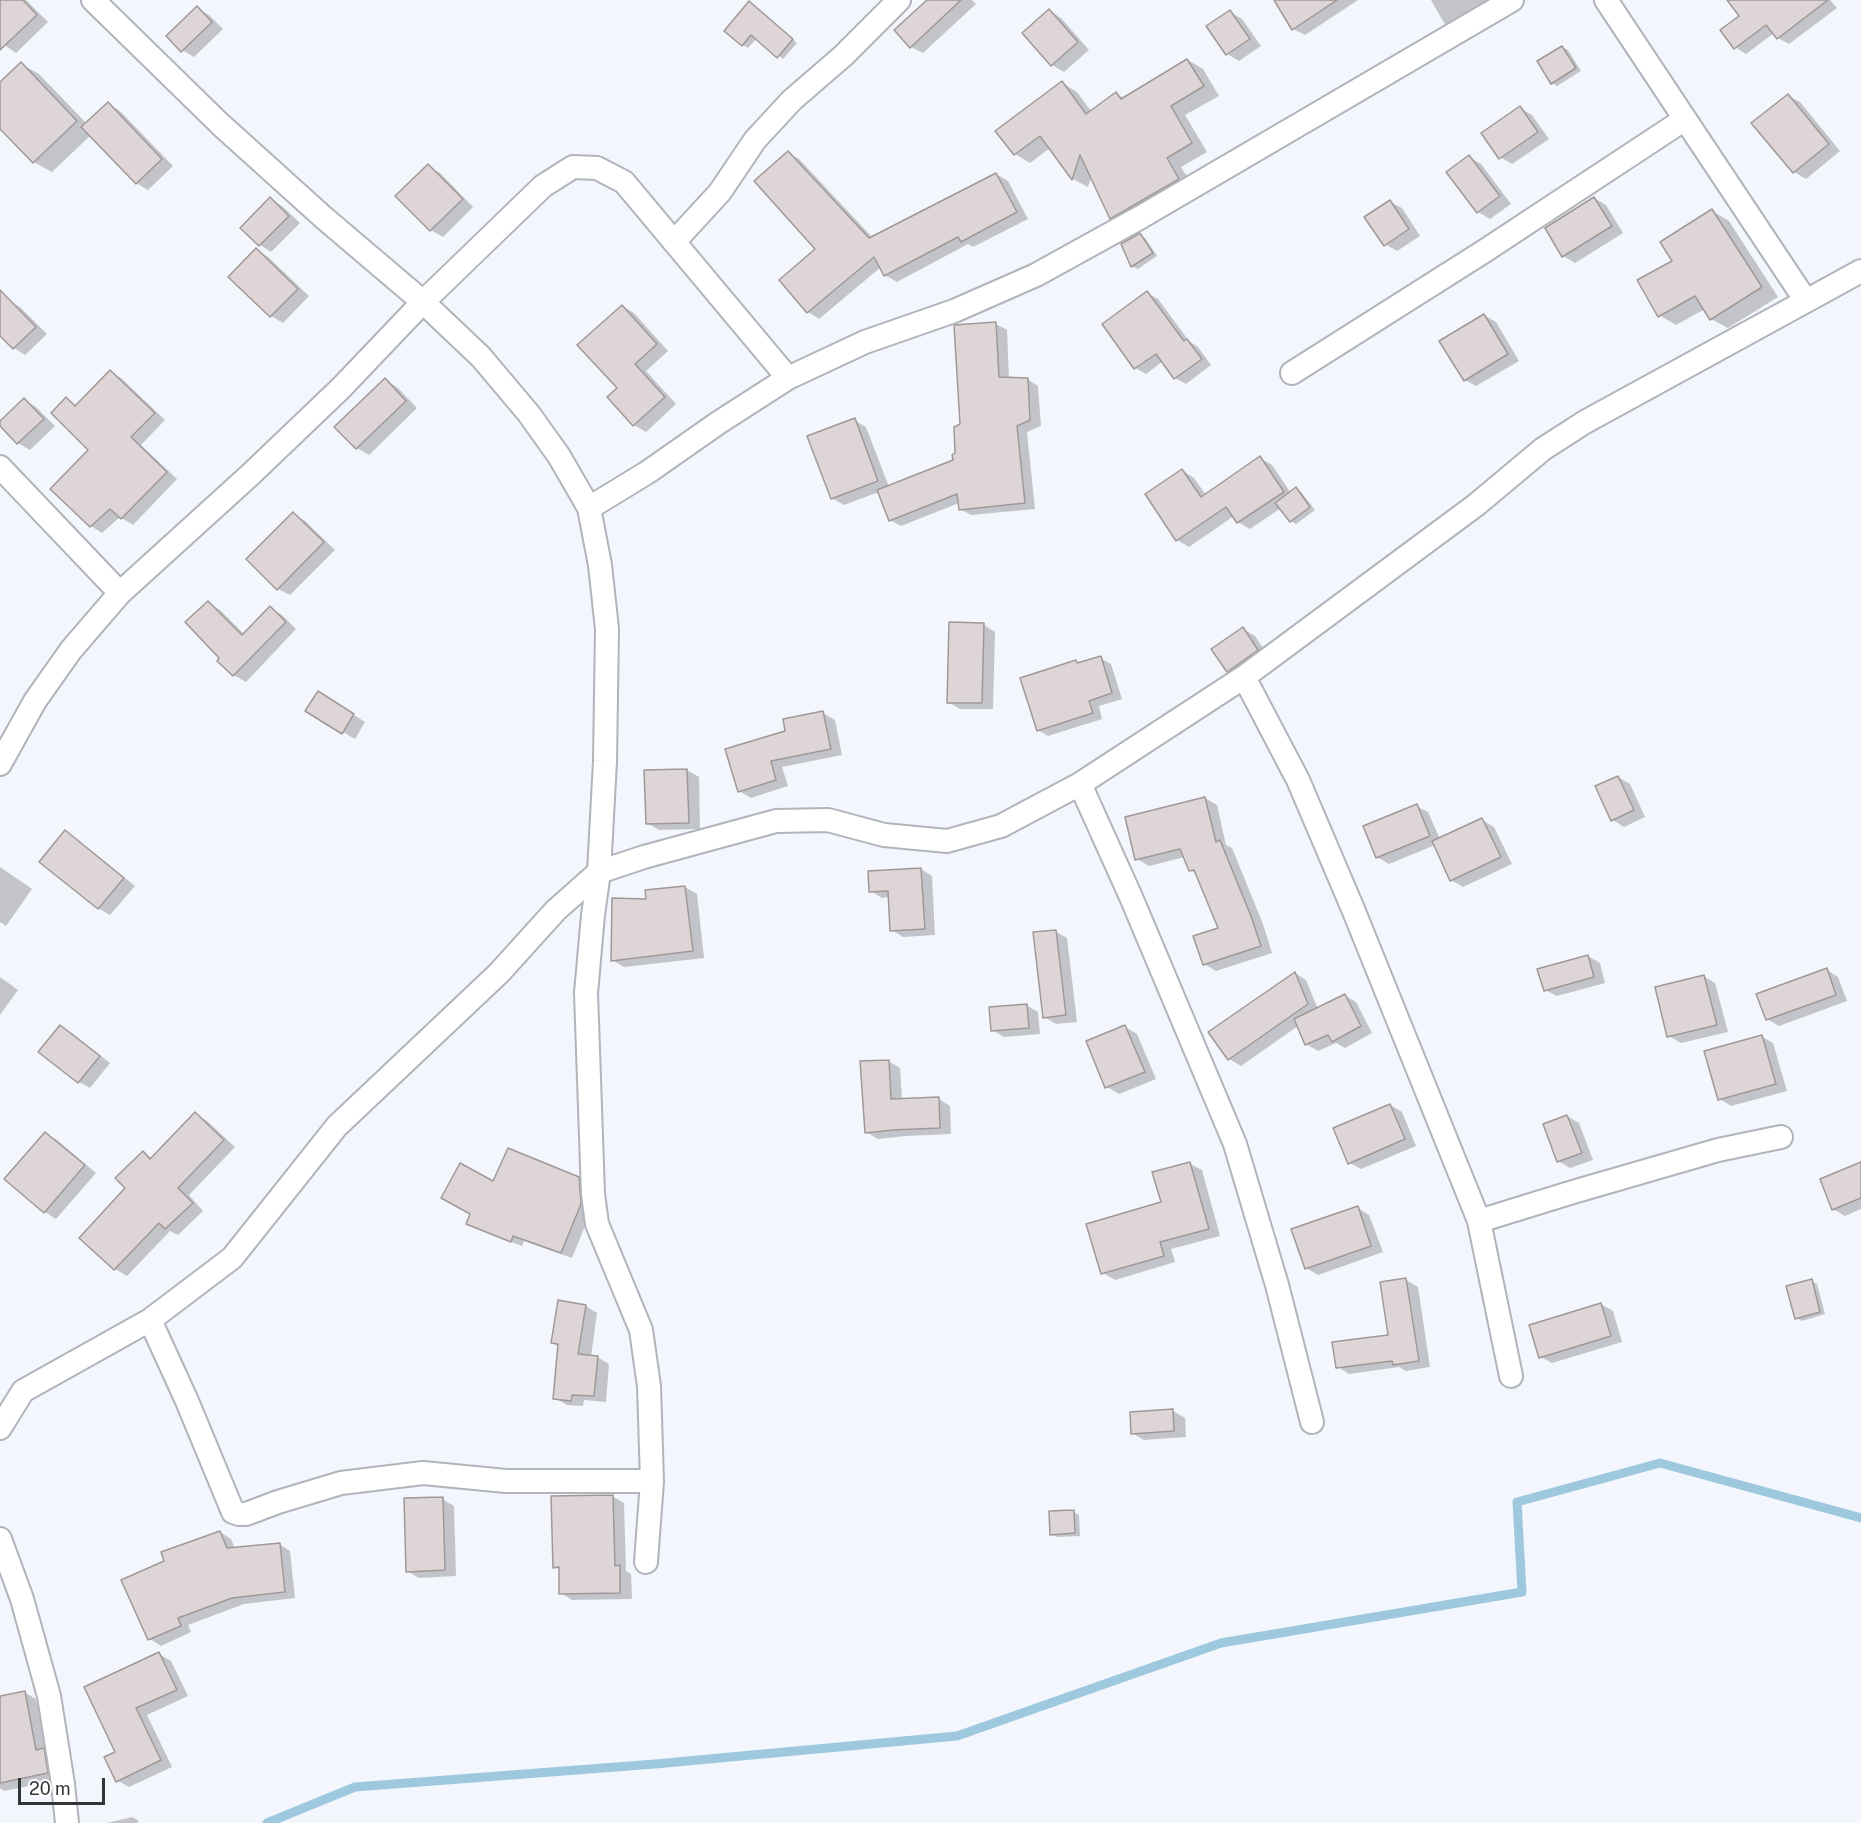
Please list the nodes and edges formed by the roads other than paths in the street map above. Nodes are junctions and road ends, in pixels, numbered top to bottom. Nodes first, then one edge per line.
1 (93, 0) edge
2 (900, 0) edge
3 (1512, 0) edge
4 (1606, 0) edge
5 (1686, 119) junction
6 (674, 242) junction
7 (1861, 271) edge
8 (1806, 301) junction
9 (423, 302) junction
10 (1292, 373) dead end
11 (788, 378) junction
12 (0, 467) edge
13 (589, 508) junction
14 (120, 593) junction
15 (1244, 677) junction
16 (0, 764) edge
17 (1080, 784) junction
18 (599, 872) junction
19 (1781, 1137) dead end
20 (1479, 1221) junction
21 (150, 1320) junction
22 (1511, 1376) dead end
23 (1311, 1422) dead end
24 (0, 1428) edge
25 (652, 1481) junction
26 (0, 1539) edge
27 (646, 1562) dead end
28 (67, 1823) edge

1 - 9 street
2 - 6 street
3 - 11 street
4 - 5 street
5 - 8 street
5 - 10 street
6 - 9 street
6 - 11 street
7 - 8 street
8 - 15 street
9 - 13 street
9 - 14 street
11 - 13 street
12 - 14 street
13 - 18 street
14 - 16 street
15 - 17 street
15 - 20 street
17 - 18 street
17 - 23 street
18 - 21 street
18 - 25 street
19 - 20 street
20 - 22 street
21 - 24 street
21 - 25 street
25 - 27 street
26 - 28 street

